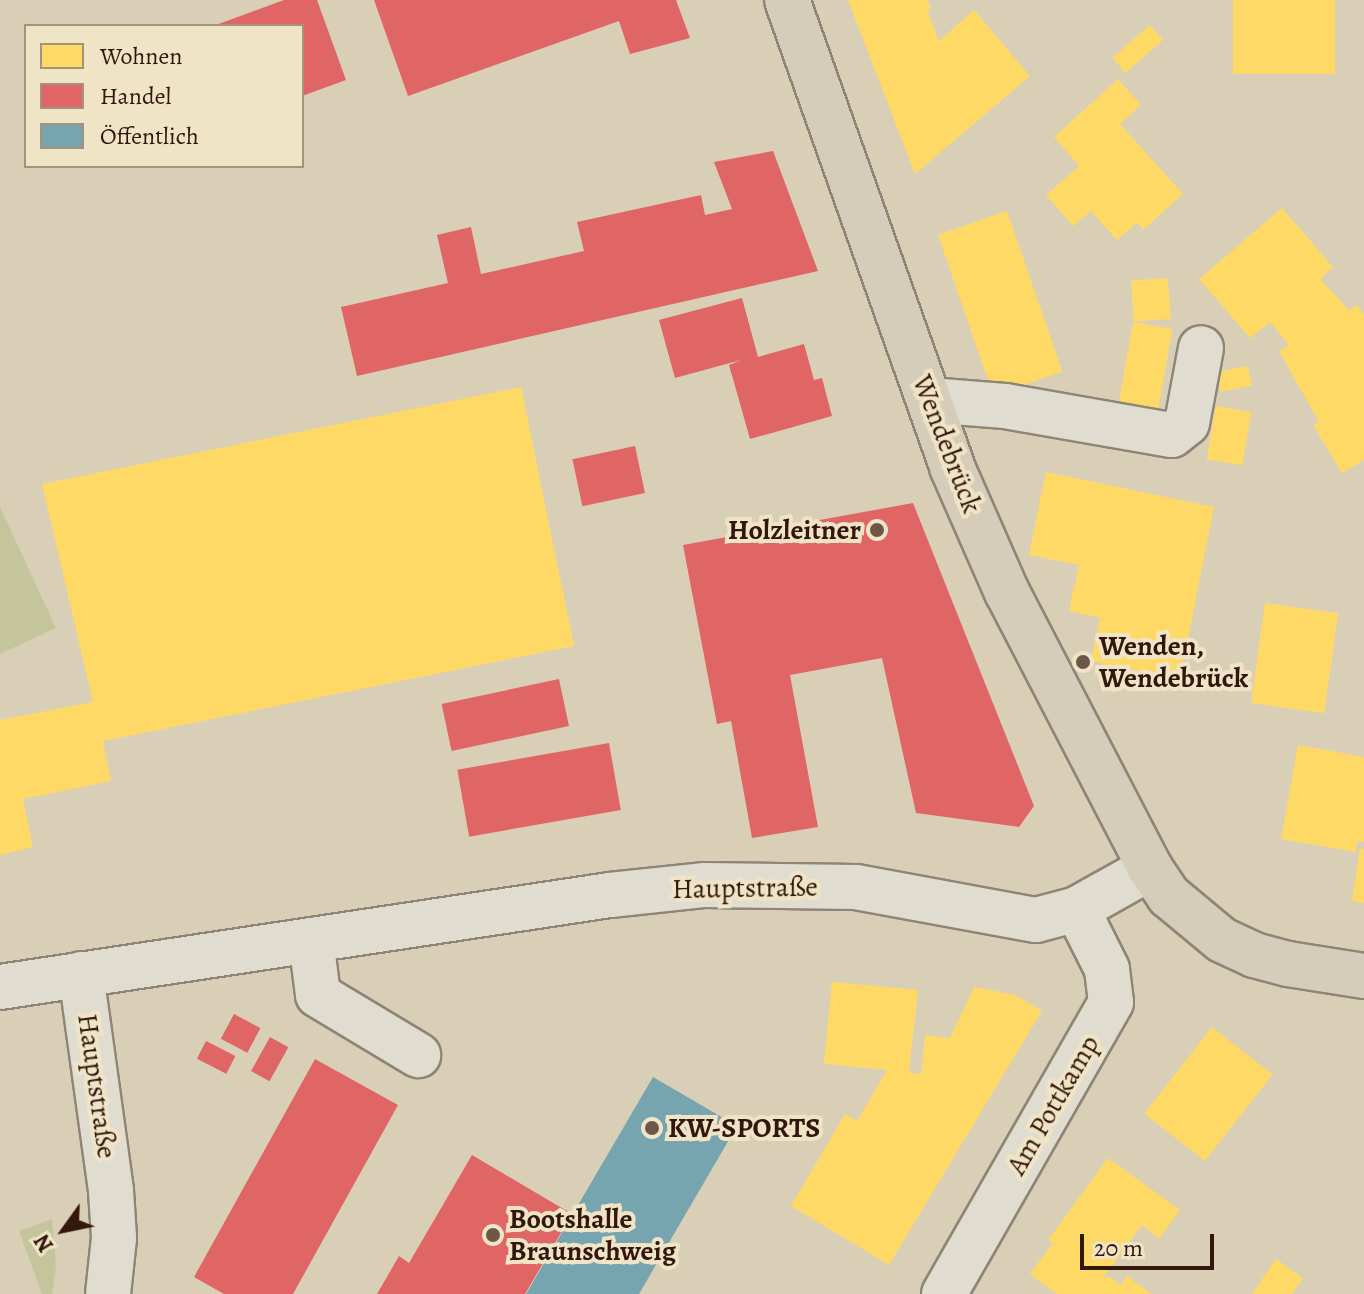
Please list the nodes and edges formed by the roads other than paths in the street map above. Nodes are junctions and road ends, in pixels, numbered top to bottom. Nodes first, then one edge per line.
1 (787, 0) edge
2 (1201, 348) dead end
3 (929, 400) junction
4 (1150, 868) junction
5 (1077, 909) junction
6 (311, 940) junction
7 (81, 974) junction
8 (1364, 976) edge
9 (0, 987) edge
10 (418, 1055) dead end
11 (108, 1294) edge
12 (944, 1294) edge

1 - 3 main road, Wendebrück
2 - 3 street
3 - 4 main road, Wendebrück
4 - 5 street, Hauptstraße
4 - 8 main road
5 - 6 street, Hauptstraße
5 - 12 street, Am Pottkamp
6 - 7 street, Hauptstraße
6 - 10 street
7 - 9 street, Hauptstraße
7 - 11 street, Hauptstraße

